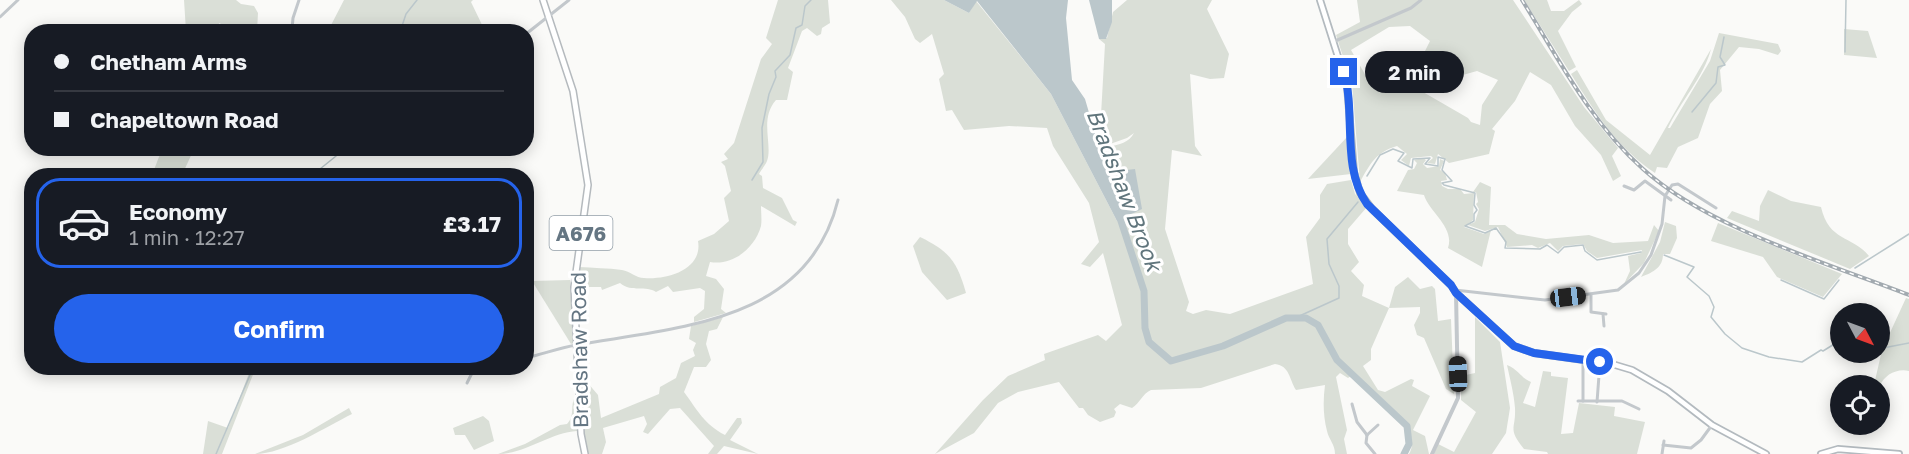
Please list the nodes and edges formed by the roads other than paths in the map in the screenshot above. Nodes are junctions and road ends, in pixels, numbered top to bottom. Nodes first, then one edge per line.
1 (18, 0) edge
2 (299, 0) edge
3 (543, 0) edge
4 (569, 0) edge
5 (1320, 0) edge
6 (1421, 0) edge
7 (0, 17) edge
8 (549, 17) junction
9 (292, 24) edge
10 (534, 28) edge
11 (1333, 42) junction
12 (1624, 186) dead end
13 (1665, 196) junction
14 (838, 200) dead end
15 (1671, 200) dead end
16 (1716, 208) dead end
17 (1455, 292) junction
18 (1591, 295) junction
19 (1604, 326) dead end
20 (578, 345) junction
21 (534, 355) edge
22 (1584, 359) junction
23 (1600, 362) junction
24 (471, 375) edge
25 (467, 383) dead end
26 (1597, 402) junction
27 (1352, 404) dead end
28 (1639, 409) dead end
29 (1378, 425) dead end
30 (1712, 425) junction
31 (1367, 435) junction
32 (1757, 452) edge
33 (585, 454) edge
34 (1375, 454) edge
35 (1432, 454) edge
36 (1662, 454) edge
37 (1766, 454) edge
38 (1821, 454) edge
39 (1899, 454) edge

1 - 7 street
2 - 9 street
3 - 8 main road, Bradshaw Road / A676
4 - 8 street
5 - 11 main road
6 - 11 street
8 - 10 street
8 - 20 main road, Bradshaw Road / A676
11 - 17 main road
12 - 13 street
13 - 15 street
13 - 16 street
13 - 18 street
14 - 20 street
17 - 18 street
17 - 22 main road
17 - 35 street
18 - 19 street
20 - 21 street
20 - 33 main road, Bradshaw Road / A676
22 - 23 main road
22 - 26 street
23 - 26 street
23 - 30 main road
24 - 25 street
26 - 28 street
27 - 31 street
29 - 31 street
30 - 32 main road
30 - 36 street
31 - 34 street
32 - 37 main road
38 - 39 main road

